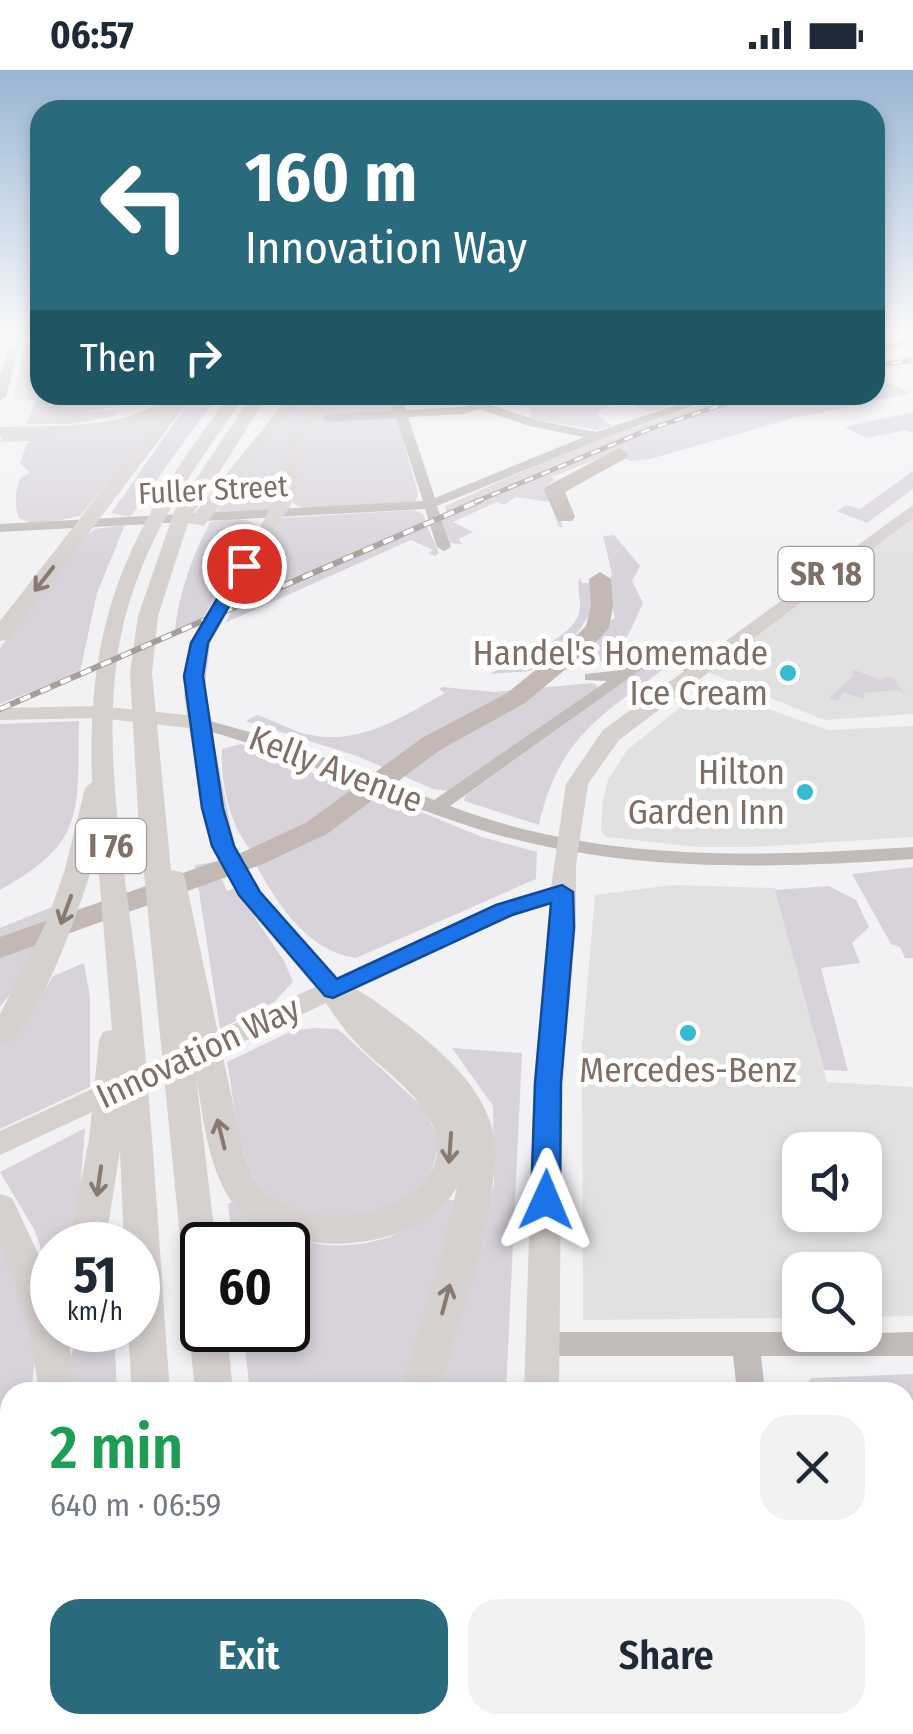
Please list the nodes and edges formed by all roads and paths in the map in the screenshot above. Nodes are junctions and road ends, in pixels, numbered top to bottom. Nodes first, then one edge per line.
1 (153, 413) edge
2 (172, 413) edge
3 (216, 413) edge
4 (225, 413) edge
5 (250, 413) edge
6 (282, 413) edge
7 (313, 413) edge
8 (415, 413) edge
9 (502, 413) edge
10 (665, 413) edge
11 (401, 414) junction
12 (328, 418) dead end
13 (0, 432) edge
14 (597, 436) junction
15 (181, 471) junction
16 (428, 505) junction
17 (913, 510) edge
18 (276, 514) junction
19 (190, 518) junction
20 (88, 523) junction
21 (0, 528) edge
22 (444, 547) dead end
23 (0, 635) edge
24 (696, 670) junction
25 (626, 675) junction
26 (591, 676) dead end
27 (0, 714) edge
28 (199, 723) junction
29 (105, 747) junction
30 (437, 807) junction
31 (913, 853) edge
32 (562, 892) junction
33 (333, 990) junction
34 (0, 1036) edge
35 (194, 1076) junction
36 (120, 1110) junction
37 (0, 1144) edge
38 (0, 1208) edge
39 (93, 1222) edge
40 (200, 1222) edge
41 (543, 1344) junction
42 (913, 1344) edge
43 (746, 1345) junction
44 (58, 1352) edge
45 (210, 1352) edge
46 (50, 1382) edge
47 (56, 1382) edge
48 (150, 1382) edge
49 (213, 1382) edge
50 (422, 1382) edge
51 (542, 1382) edge
52 (750, 1382) edge

1 - 13 highway
2 - 20 highway
3 - 15 highway
4 - 15 highway, I 76
5 - 19 highway, I 76
6 - 19 highway
7 - 18 highway
8 - 11 street
9 - 14 street
10 - 14 street, Fuller Street
11 - 12 street
11 - 16 street
14 - 16 street, Fuller Street
15 - 29 highway, I 76
16 - 18 street, Fuller Street
16 - 22 street
17 - 24 main road, SR 18
18 - 20 street, Fuller Street
18 - 28 main road
19 - 35 highway, I 76
20 - 21 street, Fuller Street
20 -> 23 highway
24 - 25 street
24 - 32 main road, SR 18
25 - 26 street
25 - 30 street
27 - 28 main road, Kelly Avenue
28 - 30 street, Kelly Avenue
28 - 33 main road
29 -> 34 highway
29 - 36 highway, I 76
30 - 31 street, Kelly Avenue
32 - 33 main road, Innovation Way
32 - 41 main road, SR 18
33 -> 35 highway
33 - 37 main road, Innovation Way
50 -> 33 highway
35 - 40 highway, I 76
36 -> 39 highway
36 - 48 highway
38 - 47 highway
41 - 43 street
41 - 51 main road, SR 18
42 - 43 street
43 - 52 street
44 - 46 highway
45 - 49 highway

